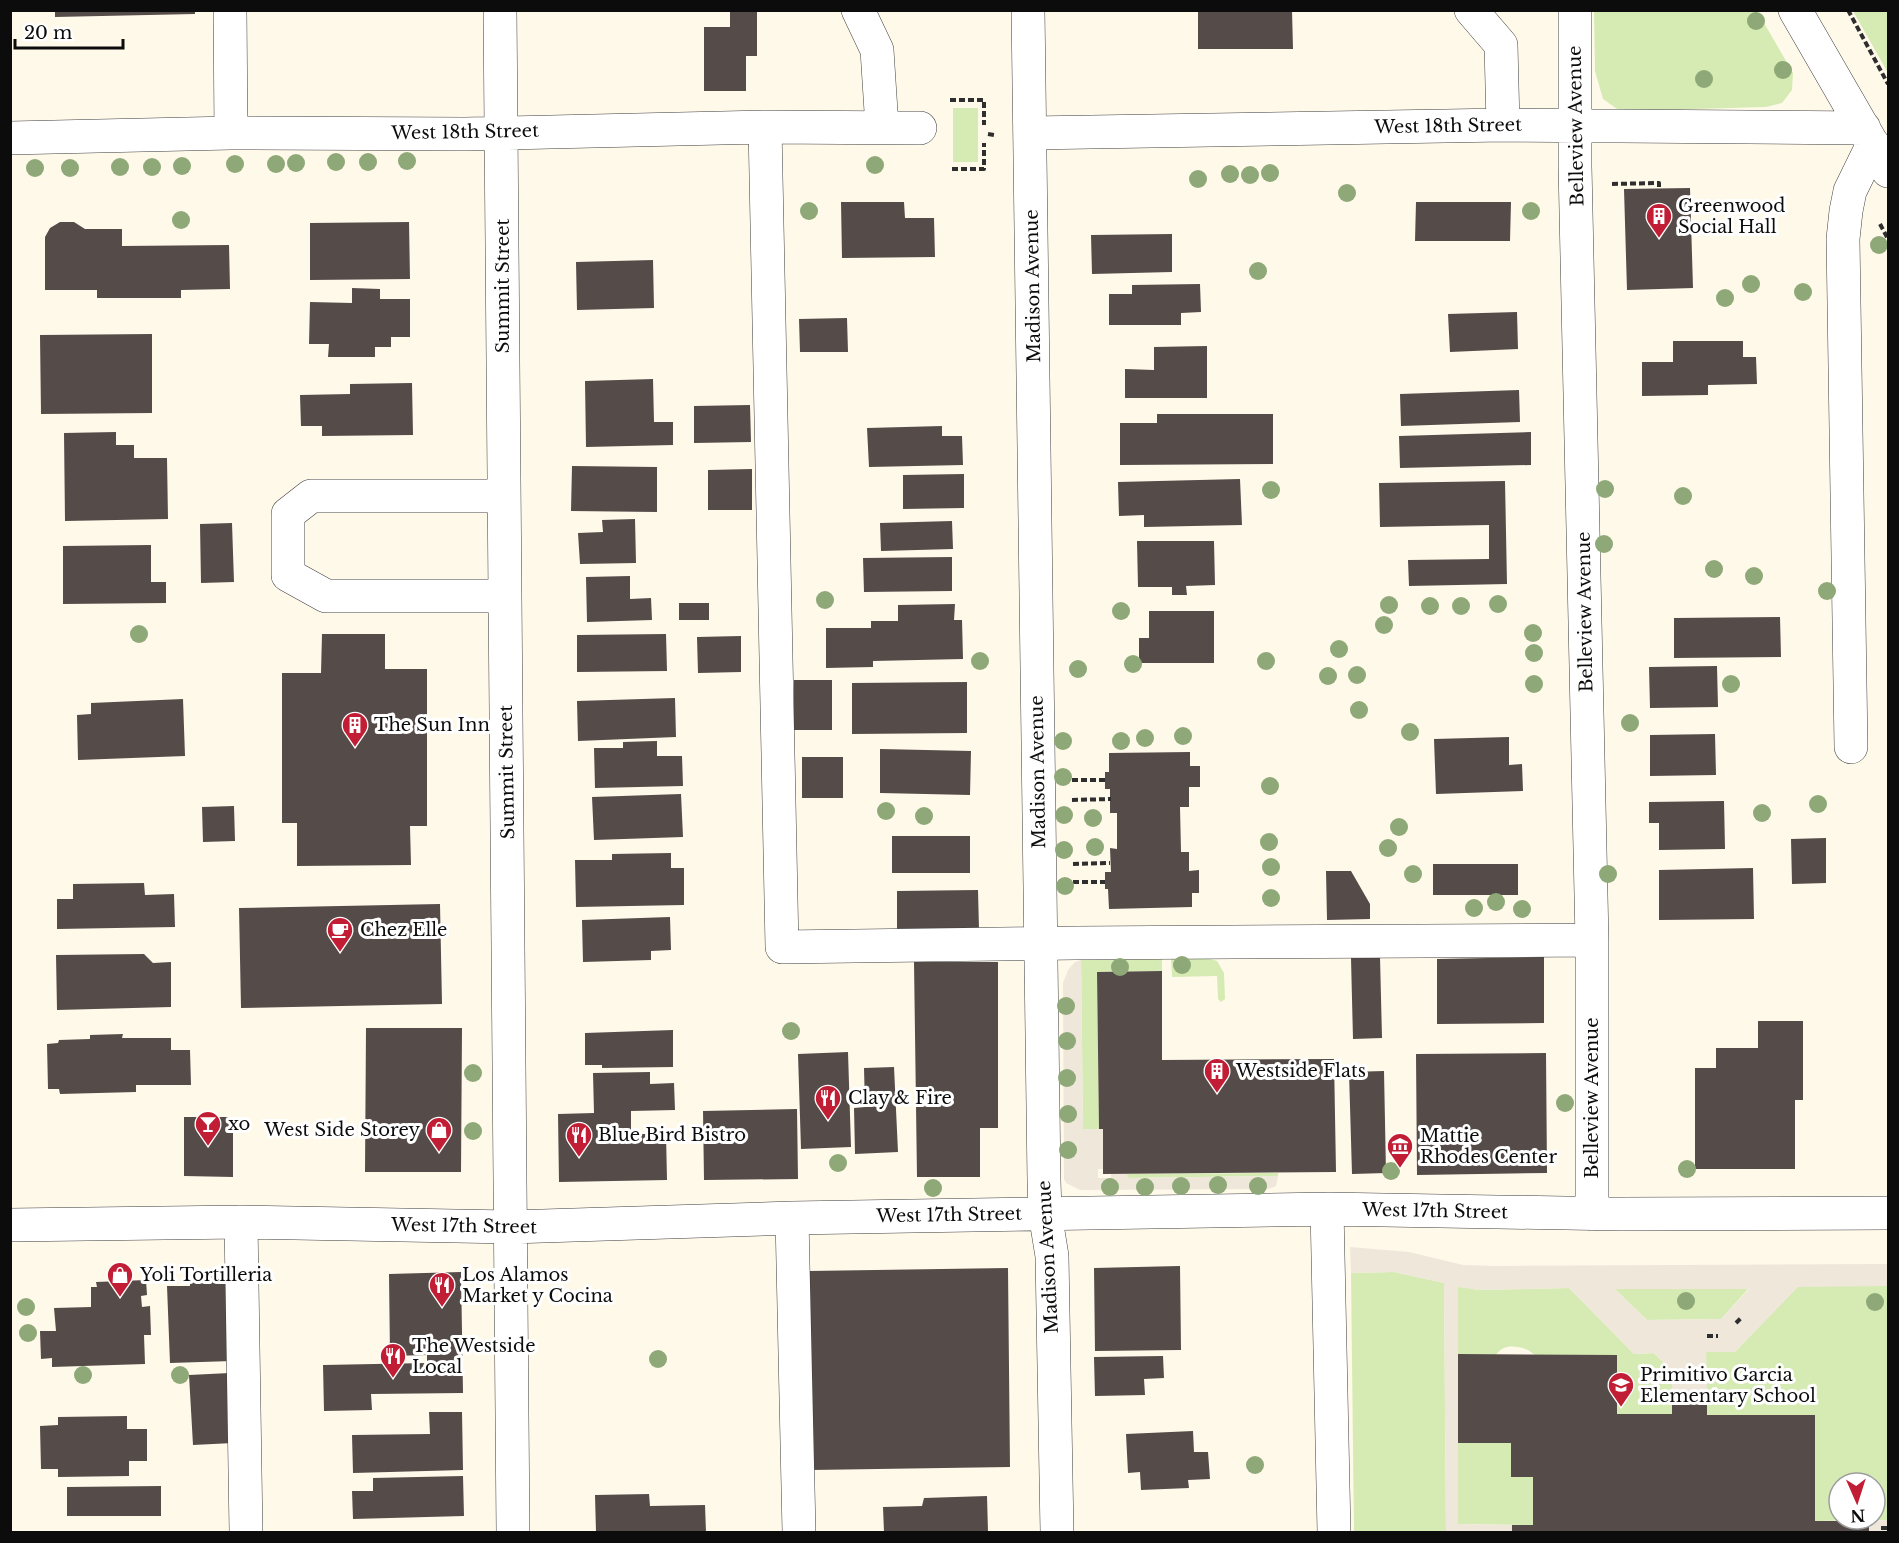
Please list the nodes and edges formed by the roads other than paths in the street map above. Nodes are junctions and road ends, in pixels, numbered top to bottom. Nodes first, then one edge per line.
1 (230, 10) edge
2 (500, 10) edge
3 (858, 10) edge
4 (1028, 10) edge
5 (1471, 10) edge
6 (1575, 10) edge
7 (1795, 10) edge
8 (1575, 124) junction
9 (1503, 125) junction
10 (882, 127) junction
11 (765, 128) junction
12 (920, 128) dead end
13 (502, 132) junction
14 (231, 133) junction
15 (1031, 133) junction
16 (10, 138) edge
17 (1875, 148) edge
18 (504, 496) junction
19 (505, 596) junction
20 (1851, 747) dead end
21 (1592, 940) junction
22 (1040, 944) junction
23 (1327, 1209) junction
24 (1045, 1213) junction
25 (1888, 1213) edge
26 (1592, 1214) junction
27 (792, 1218) junction
28 (241, 1222) junction
29 (10, 1225) edge
30 (511, 1227) junction
31 (246, 1533) edge
32 (513, 1533) edge
33 (799, 1533) edge
34 (1057, 1533) edge
35 (1334, 1533) edge

1 - 14 street
2 - 13 street, Summit Street
3 - 10 street
4 - 15 street, Madison Avenue
5 - 9 street
6 - 8 street, Belleview Avenue
7 - 17 street
8 - 9 street, West 18th Street
8 - 17 street, West 18th Street
8 - 21 street, Belleview Avenue
9 - 15 street, West 18th Street
10 - 11 street, West 18th Street
10 - 12 street, West 18th Street
11 - 13 street, West 18th Street
11 - 22 street
13 - 14 street, West 18th Street
13 - 18 street, Summit Street
14 - 16 street, West 18th Street
15 - 22 street, Madison Avenue
17 - 20 street
18 - 19 street, Summit Street
18 - 19 street
19 - 30 street, Summit Street
21 - 22 street
21 - 26 street, Belleview Avenue
22 - 24 street, Madison Avenue
23 - 24 street, West 17th Street
23 - 26 street, West 17th Street
23 - 35 street
24 - 27 street, West 17th Street
24 - 34 street, Madison Avenue
25 - 26 street, West 17th Street
27 - 30 street, West 17th Street
27 - 33 street
28 - 29 street, West 17th Street
28 - 30 street, West 17th Street
28 - 31 street
30 - 32 street, Summit Street

